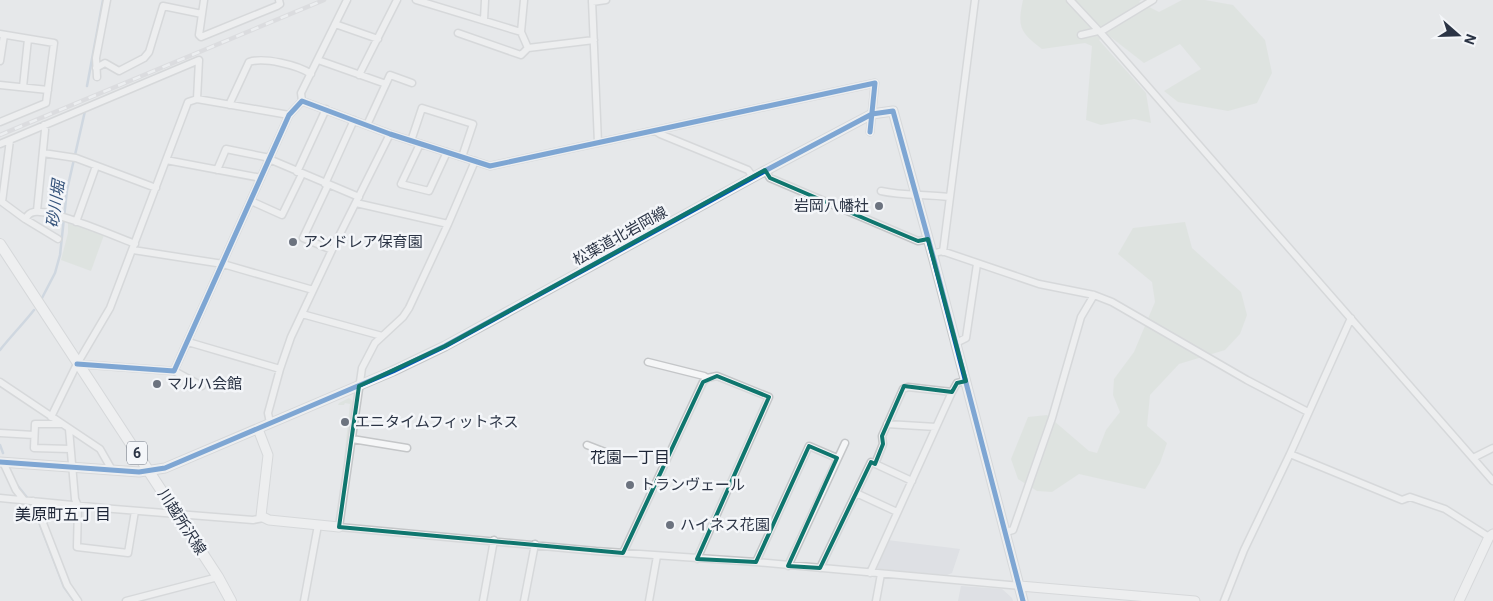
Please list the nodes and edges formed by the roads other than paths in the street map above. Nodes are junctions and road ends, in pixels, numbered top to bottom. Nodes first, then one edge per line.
1 (107, 0) edge
2 (204, 0) edge
3 (279, 0) edge
4 (347, 0) edge
5 (397, 0) edge
6 (416, 0) edge
7 (445, 0) edge
8 (485, 0) edge
9 (524, 0) edge
10 (606, 0) edge
11 (975, 0) edge
12 (1070, 0) edge
13 (1153, 0) edge
14 (592, 1) edge
15 (444, 8) junction
16 (202, 14) junction
17 (484, 20) junction
18 (335, 24) junction
19 (1099, 31) junction
20 (521, 32) junction
21 (458, 33) dead end
22 (2, 35) edge
23 (1081, 35) dead end
24 (28, 39) junction
25 (378, 39) junction
26 (594, 40) junction
27 (528, 48) junction
28 (318, 60) junction
29 (0, 61) edge
30 (96, 68) junction
31 (311, 74) junction
32 (359, 75) junction
33 (97, 77) dead end
34 (412, 83) dead end
35 (386, 84) junction
36 (0, 85) edge
37 (23, 88) junction
38 (48, 90) junction
39 (196, 99) junction
40 (302, 101) junction
41 (229, 105) junction
42 (326, 109) junction
43 (872, 114) junction
44 (289, 115) junction
45 (354, 120) junction
46 (0, 122) edge
47 (44, 125) junction
48 (367, 125) junction
49 (655, 131) junction
50 (870, 132) dead end
51 (390, 134) junction
52 (10, 140) junction
53 (410, 141) junction
54 (598, 143) junction
55 (0, 144) edge
56 (420, 144) junction
57 (447, 152) junction
58 (43, 153) junction
59 (462, 157) junction
60 (270, 158) junction
61 (166, 160) junction
62 (475, 161) junction
63 (96, 166) junction
64 (218, 170) junction
65 (765, 170) junction
66 (300, 173) junction
67 (753, 177) junction
68 (261, 178) junction
69 (327, 184) junction
70 (156, 188) junction
71 (881, 191) dead end
72 (916, 194) junction
73 (949, 197) junction
74 (358, 200) junction
75 (250, 201) junction
76 (1, 202) edge
77 (36, 212) junction
78 (25, 219) junction
79 (76, 222) junction
80 (448, 224) junction
81 (58, 239) dead end
82 (928, 239) junction
83 (0, 244) edge
84 (134, 247) junction
85 (332, 250) junction
86 (943, 252) junction
87 (932, 254) junction
88 (223, 264) junction
89 (977, 264) junction
90 (313, 290) junction
91 (1094, 295) junction
92 (302, 314) junction
93 (1351, 318) junction
94 (382, 336) junction
95 (188, 342) junction
96 (956, 343) junction
97 (648, 362) dead end
98 (77, 364) junction
99 (280, 369) junction
100 (174, 371) junction
101 (707, 378) junction
102 (966, 381) junction
103 (0, 382) edge
104 (202, 386) dead end
105 (359, 386) junction
106 (952, 392) junction
107 (1308, 412) junction
108 (51, 417) junction
109 (270, 423) junction
110 (61, 424) junction
111 (887, 424) junction
112 (936, 426) junction
113 (258, 428) junction
114 (69, 429) junction
115 (0, 433) edge
116 (34, 435) junction
117 (352, 439) junction
118 (845, 443) dead end
119 (587, 445) dead end
120 (407, 448) dead end
121 (1493, 448) edge
122 (70, 449) junction
123 (605, 452) dead end
124 (1290, 454) junction
125 (837, 458) junction
126 (1472, 458) junction
127 (2, 462) edge
128 (875, 464) junction
129 (71, 466) junction
130 (112, 470) junction
131 (149, 471) junction
132 (912, 480) junction
133 (1493, 481) edge
134 (856, 493) junction
135 (0, 498) edge
136 (28, 501) junction
137 (78, 506) junction
138 (135, 511) junction
139 (897, 512) junction
140 (176, 514) junction
141 (263, 518) junction
142 (318, 525) junction
143 (339, 527) junction
144 (1006, 532) junction
145 (1491, 535) edge
146 (494, 540) junction
147 (535, 544) junction
148 (623, 553) junction
149 (657, 556) junction
150 (696, 559) junction
151 (756, 562) junction
152 (788, 566) junction
153 (820, 568) junction
154 (870, 572) junction
155 (881, 574) junction
156 (218, 576) junction
157 (1020, 586) junction
158 (78, 601) edge
159 (126, 601) edge
160 (231, 601) edge
161 (304, 601) edge
162 (483, 601) edge
163 (524, 601) edge
164 (648, 601) edge
165 (876, 601) edge
166 (1023, 601) edge
167 (1195, 601) edge
168 (1224, 601) edge
169 (1459, 601) edge

1 - 30 street
2 - 16 street
3 - 16 street
4 - 18 street
5 - 25 street
6 - 15 street
7 - 15 street
8 - 17 street
9 - 20 street
10 - 14 street
11 - 73 street
12 - 19 street
13 - 19 street
14 - 26 street
15 - 17 street
16 - 30 street
17 - 20 street
18 - 25 street
18 - 28 street
19 - 23 street
19 - 93 street
20 - 27 street
21 - 27 street
22 - 24 street
22 - 29 street
24 - 37 street
24 - 38 street
25 - 32 street
26 - 27 street
26 - 54 street
28 - 31 street
28 - 32 street
30 - 33 street
31 - 40 street
31 - 41 street
32 - 35 street
34 - 35 street
35 - 48 street
36 - 37 street
37 - 38 street
38 - 46 street
39 - 41 street
39 - 47 street
39 - 61 street
40 - 42 street
40 - 44 street
41 - 44 street
42 - 45 street
42 - 66 street
43 - 49 street
43 - 50 street
43 - 65 street, 松葉道北岩岡線
43 - 72 street, 松葉道北岩岡線
44 - 60 street
45 - 48 street
45 - 69 street
47 - 52 street
47 - 58 street
48 - 51 street
49 - 54 street
49 - 67 street
51 - 53 street
51 - 74 street
52 - 55 street
52 - 76 street
53 - 56 street
53 - 59 street
54 - 62 street
56 - 57 street
56 - 57 street
57 - 59 street
58 - 63 street
58 - 77 street
59 - 62 street
60 - 64 street
60 - 66 street
60 - 68 street
61 - 64 street
61 - 70 street
62 - 80 street
63 - 70 street
63 - 79 street
64 - 68 street
65 - 67 street, 松葉道北岩岡線
65 - 82 street
66 - 69 street
66 - 75 street
67 - 105 street, 松葉道北岩岡線
68 - 75 street
69 - 74 street
69 - 85 street
70 - 84 street
71 - 72 street
72 - 73 street
72 - 82 street
73 - 86 street
74 - 80 street
74 - 85 street
75 - 88 street
76 - 78 street
77 - 78 street
77 - 79 street
78 - 81 street
79 - 84 street
80 - 94 street
82 - 87 street
83 - 98 main road, 川越所沢線 / 6
84 - 88 street
84 - 98 street
85 - 90 street
86 - 87 street
86 - 89 street
87 - 96 street
88 - 90 street
88 - 95 street
89 - 91 street
89 - 96 street
90 - 92 street
91 - 107 street
91 - 144 street
92 - 94 street
92 - 99 street
93 - 107 street
93 - 126 street
94 - 105 street
95 - 99 street
95 - 100 street
96 - 102 street
97 - 101 street
98 - 100 street
98 - 108 street
98 - 131 main road, 川越所沢線 / 6
99 - 109 street
100 - 104 street
101 - 148 street
101 - 150 street
102 - 106 street
102 - 144 street
103 - 108 street
105 - 109 street, 松葉道北岩岡線
105 - 117 street
106 - 111 street
106 - 112 street
107 - 124 street
108 - 110 street
109 - 113 street, 松葉道北岩岡線
110 - 114 street
110 - 116 street
111 - 112 street
111 - 128 street
112 - 132 street
113 - 131 street, 松葉道北岩岡線
113 - 141 street
114 - 122 street
114 - 130 street
115 - 116 street
116 - 122 street
117 - 120 street
117 - 143 street
118 - 125 street
119 - 123 street
121 - 126 street
122 - 129 street
124 - 145 street
124 - 168 street
125 - 151 street
125 - 152 street
126 - 133 street
127 - 129 street, 松葉道北岩岡線
127 - 136 street
128 - 132 street
128 - 134 street
129 - 130 street, 松葉道北岩岡線
129 - 137 street
130 - 131 street, 松葉道北岩岡線
131 - 140 main road, 川越所沢線 / 6
132 - 139 street
134 - 139 street
134 - 153 street
135 - 136 street
136 - 137 street
136 - 158 street
137 - 138 street
137 - 138 street
138 - 140 street
139 - 154 street
140 - 141 street
140 - 156 main road, 川越所沢線 / 6
141 - 142 street
142 - 143 street
142 - 161 street
143 - 146 street
144 - 157 street
145 - 169 street
146 - 147 street
146 - 162 street
147 - 148 street
147 - 163 street
148 - 149 street
149 - 150 street
149 - 164 street
150 - 151 street
151 - 152 street
152 - 153 street
153 - 154 street
154 - 155 street
155 - 157 street
155 - 165 street
156 - 159 street
156 - 160 main road, 川越所沢線 / 6
157 - 166 street
157 - 167 street

